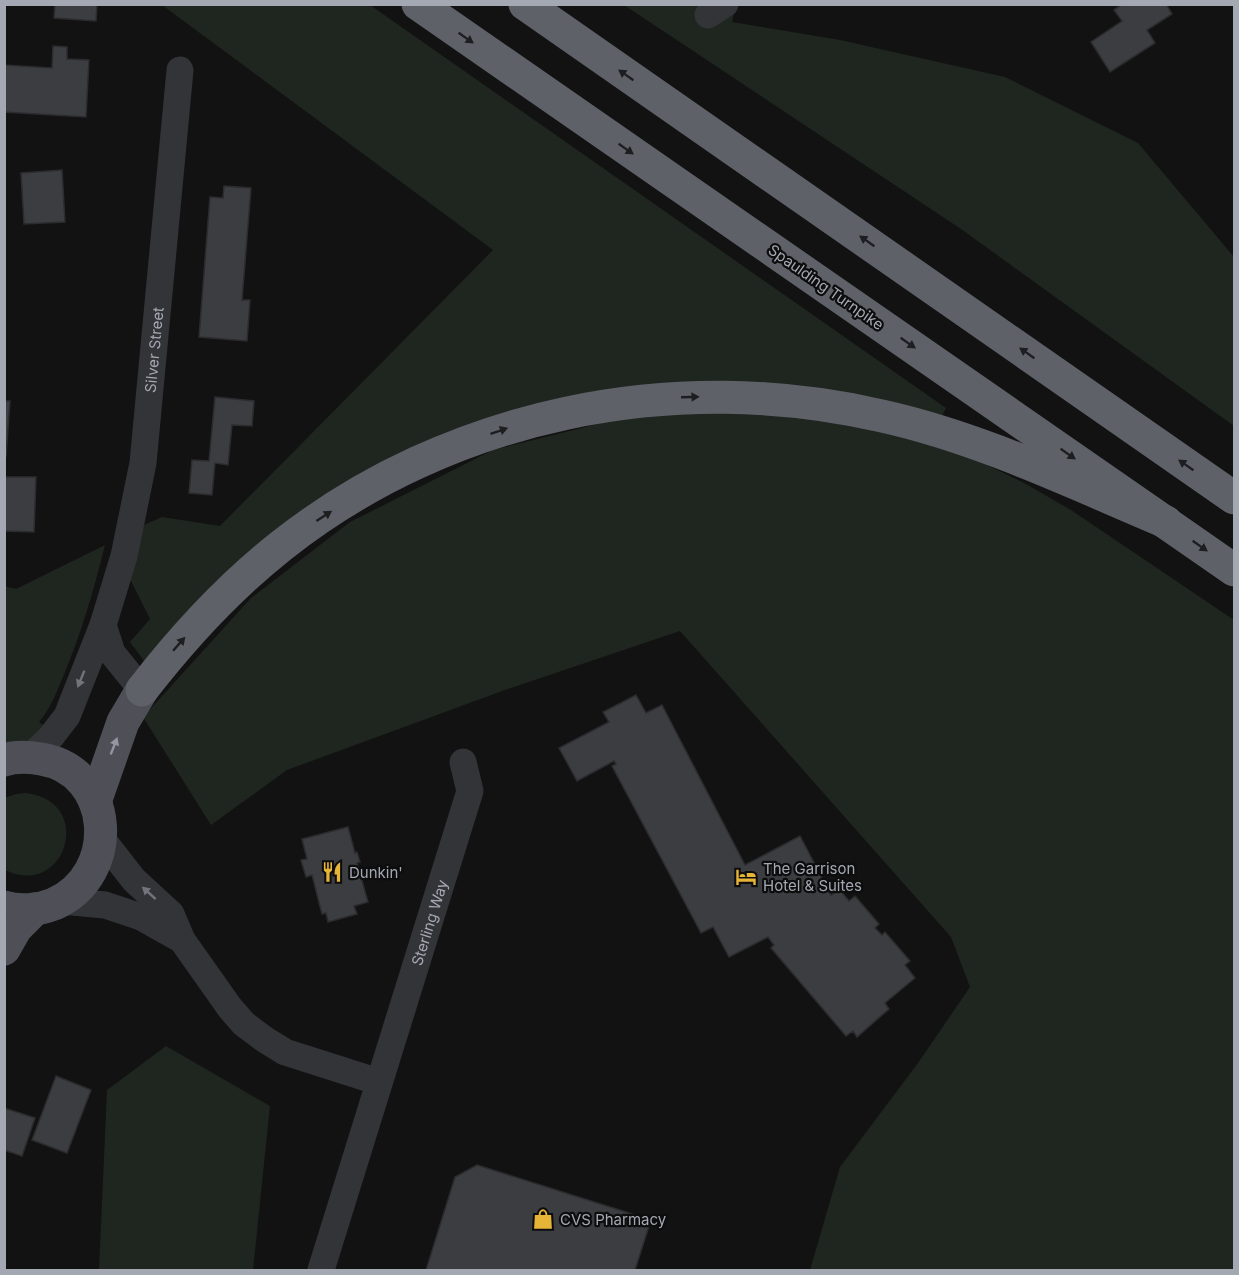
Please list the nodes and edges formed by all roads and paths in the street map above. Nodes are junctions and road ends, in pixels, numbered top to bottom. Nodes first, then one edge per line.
1 (418, 4) edge
2 (525, 4) edge
3 (180, 70) dead end
4 (1234, 498) edge
5 (1166, 522) junction
6 (1234, 570) edge
7 (103, 625) junction
8 (142, 690) junction
9 (17, 758) edge
10 (463, 762) dead end
11 (95, 802) junction
12 (102, 839) junction
13 (33, 906) edge
14 (182, 940) junction
15 (4, 949) edge
16 (380, 1082) junction
17 (321, 1270) edge

1 -> 5 highway, Spaulding Turnpike
4 -> 2 highway
3 - 7 street, Silver Street
5 -> 6 highway, Spaulding Turnpike
8 -> 5 highway
7 - 8 street
7 -> 9 street, Silver Street
11 -> 8 main road
9 - 11 main road
10 - 16 street, Sterling Way
11 - 12 main road
12 - 13 main road
14 -> 12 street
13 - 14 street
13 - 15 main road
14 - 16 street
16 - 17 street, Sterling Way

